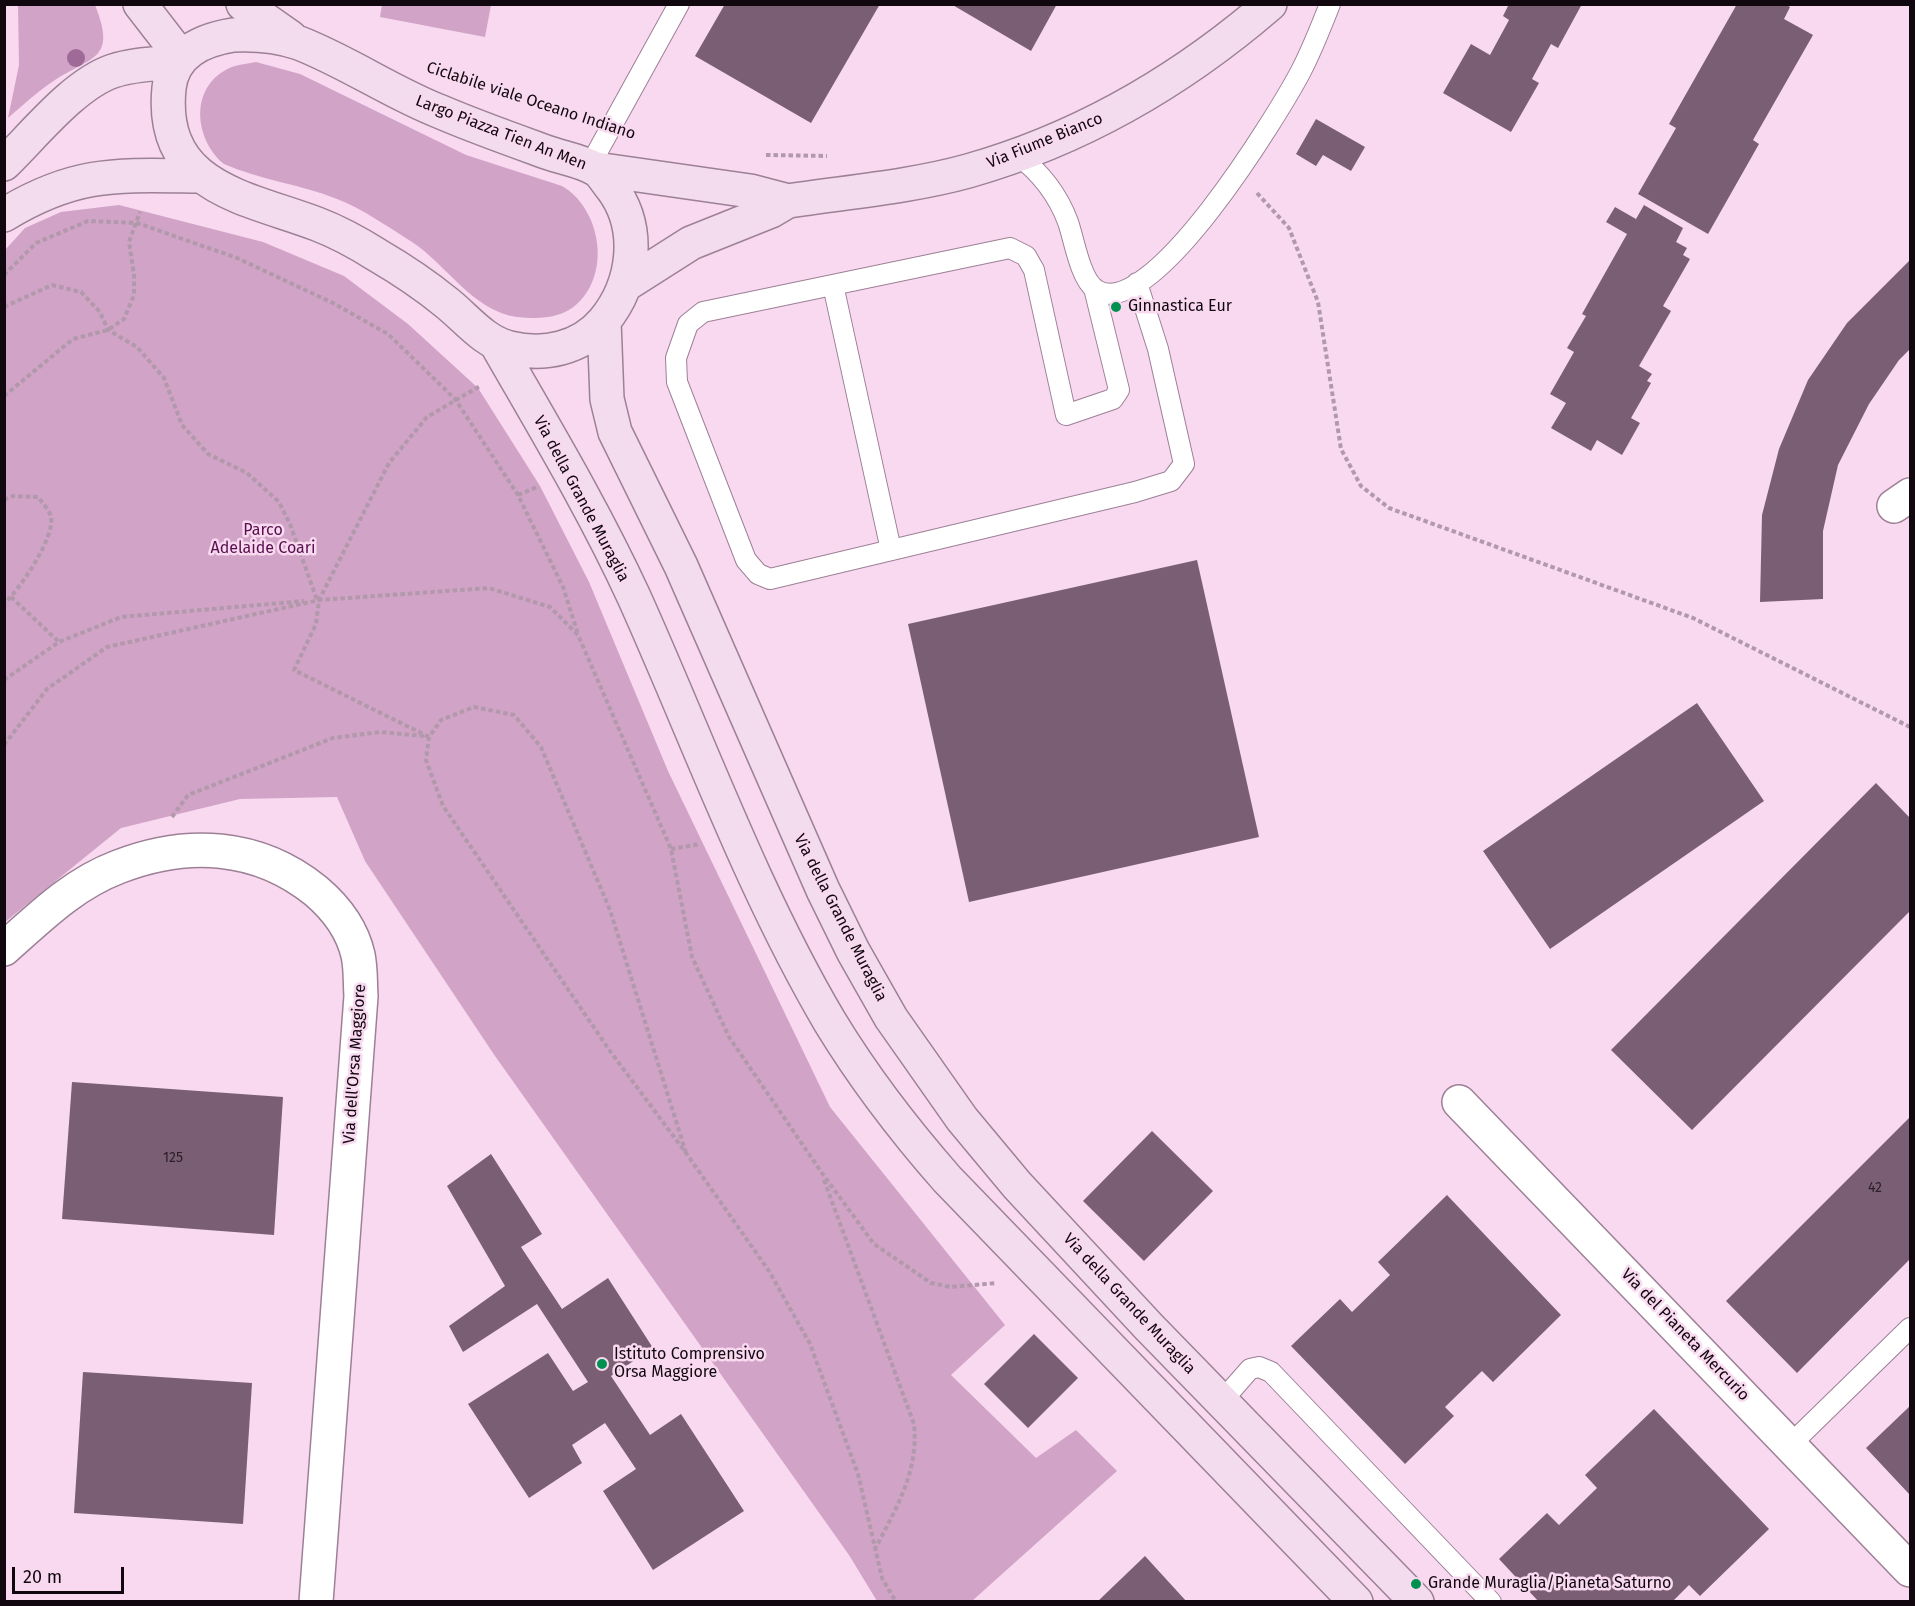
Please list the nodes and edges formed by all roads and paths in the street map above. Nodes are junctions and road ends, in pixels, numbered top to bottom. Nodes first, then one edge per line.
1 (140, 4) edge
2 (243, 4) edge
3 (678, 4) edge
4 (1270, 4) edge
5 (1330, 4) edge
6 (299, 44) junction
7 (179, 60) junction
8 (1016, 154) junction
9 (760, 155) dead end
10 (831, 156) dead end
11 (4, 164) edge
12 (592, 168) junction
13 (1238, 173) junction
14 (133, 176) junction
15 (199, 176) junction
16 (788, 201) junction
17 (4, 215) edge
18 (137, 223) junction
19 (4, 275) edge
20 (1137, 283) junction
21 (625, 285) junction
22 (833, 285) junction
23 (1094, 288) junction
24 (4, 307) edge
25 (604, 321) junction
26 (108, 330) junction
27 (497, 345) junction
28 (481, 386) dead end
29 (4, 396) edge
30 (454, 399) junction
31 (540, 486) dead end
32 (518, 495) junction
33 (4, 500) edge
34 (891, 550) junction
35 (11, 597) junction
36 (319, 600) junction
37 (4, 604) edge
38 (578, 635) junction
39 (58, 642) junction
40 (4, 680) edge
41 (1911, 727) edge
42 (429, 736) junction
43 (4, 745) edge
44 (174, 850) junction
45 (4, 949) edge
46 (1459, 1102) dead end
47 (686, 1153) junction
48 (822, 1173) junction
49 (1042, 1277) junction
50 (1911, 1328) edge
51 (1221, 1402) junction
52 (1791, 1443) junction
53 (875, 1549) junction
54 (1911, 1570) edge
55 (316, 1602) edge
56 (896, 1602) edge
57 (1356, 1602) edge
58 (1417, 1602) edge
59 (1491, 1602) edge

1 - 7 street
2 - 6 street
3 - 12 lane
4 - 8 street, Via Fiume Bianco
5 - 13 lane
6 - 7 street, Largo Piazza Tien An Men
6 - 12 street, Largo Piazza Tien An Men
7 - 11 street
7 - 15 street, Largo Piazza Tien An Men
8 - 16 street, Via Fiume Bianco
8 - 23 lane
9 - 10 path
12 - 16 street
12 - 21 street, Largo Piazza Tien An Men
13 - 20 lane
13 - 41 path
14 - 15 street
14 - 17 street
14 - 18 path
15 - 27 street, Largo Piazza Tien An Men
16 - 21 street
18 - 19 path
18 - 26 path
18 - 30 path
20 - 23 lane
20 - 34 lane
21 - 25 street, Largo Piazza Tien An Men
22 - 23 lane
22 - 34 lane
22 - 34 lane
24 - 26 path
25 - 27 street, Largo Piazza Tien An Men
25 - 51 street, Via della Grande Muraglia
26 - 29 path
26 - 36 path
27 - 49 street, Via della Grande Muraglia
28 - 30 path
30 - 32 path
30 - 36 path
31 - 32 path
32 - 38 path
33 - 35 path
35 - 37 path
35 - 39 path
36 - 38 path
36 - 39 path
36 - 42 path
36 - 43 path
38 - 48 path
39 - 40 path
42 - 44 path
42 - 47 path
42 - 47 path
44 - 45 street, Via dell'Orsa Maggiore
44 - 55 street, Via dell'Orsa Maggiore
46 - 52 street, Via del Pianeta Mercurio
47 - 53 path
48 - 49 path
48 - 53 path
49 - 57 street, Via della Grande Muraglia
50 - 52 lane
51 - 58 street, Via della Grande Muraglia
51 - 59 lane
52 - 54 street, Via del Pianeta Mercurio
53 - 56 path

